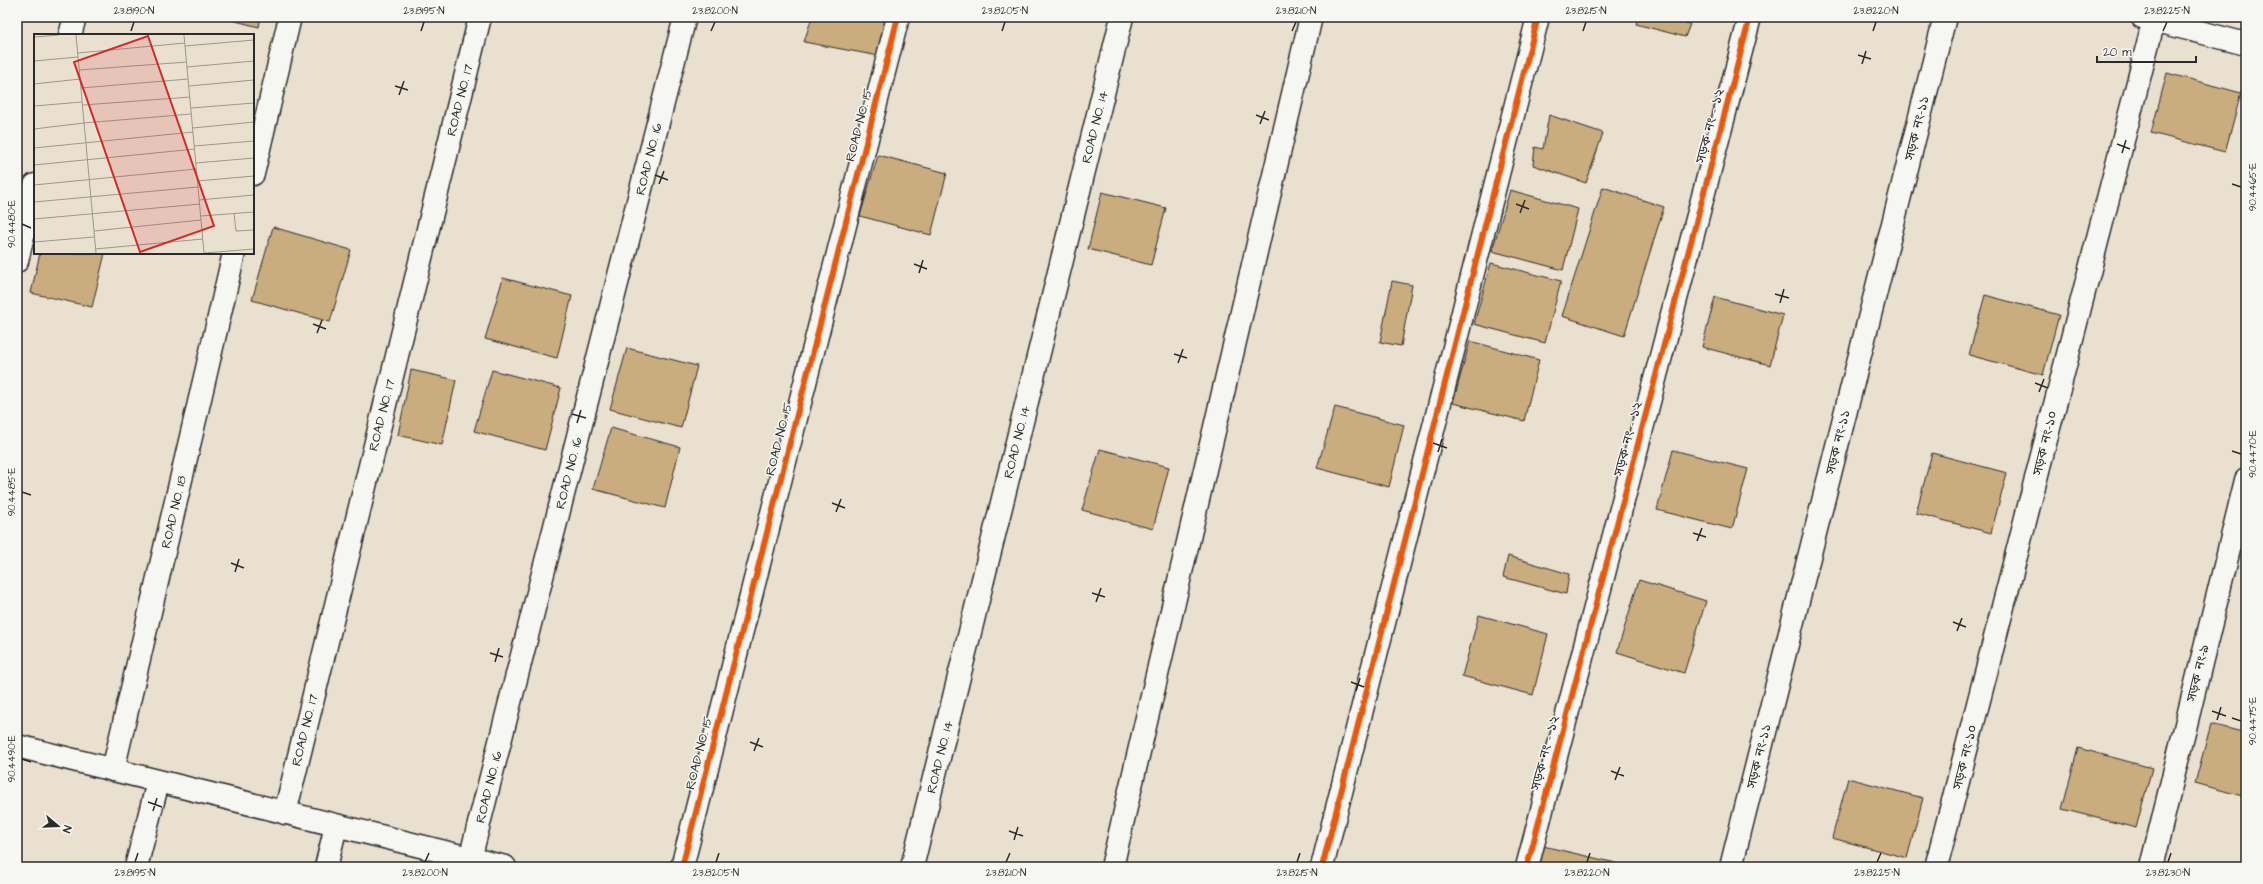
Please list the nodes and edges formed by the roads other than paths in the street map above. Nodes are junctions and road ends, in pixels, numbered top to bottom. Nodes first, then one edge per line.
1 (75, 17) edge
2 (290, 17) edge
3 (480, 17) edge
4 (685, 17) edge
5 (898, 17) edge
6 (1122, 17) edge
7 (1311, 17) edge
8 (1538, 17) edge
9 (1750, 17) edge
10 (1945, 17) edge
11 (2148, 18) edge
12 (70, 34) edge
13 (2246, 44) edge
14 (254, 170) edge
15 (34, 189) edge
16 (234, 254) edge
17 (17, 261) edge
18 (2246, 480) edge
19 (17, 746) edge
20 (113, 770) junction
21 (158, 782) junction
22 (285, 813) junction
23 (336, 826) junction
24 (470, 858) junction
25 (136, 867) edge
26 (326, 867) edge
27 (505, 867) edge
28 (682, 867) edge
29 (912, 867) edge
30 (1112, 867) edge
31 (1322, 867) edge
32 (1526, 867) edge
33 (1731, 867) edge
34 (1936, 867) edge
35 (2151, 867) edge

1 - 12 street
2 - 14 street
3 - 22 street, ROAD NO. 17
4 - 24 street, ROAD NO. 16
5 - 28 street, ROAD NO. 15
6 - 29 street, ROAD NO. 14
7 - 30 street
8 - 31 street
9 - 32 street, সড়ক নং - ১২
10 - 33 street, সড়ক নং-১১
11 - 13 street
11 - 34 street, সড়ক নং-১০
15 - 17 street
16 - 20 street, ROAD NO. 18
18 - 35 street, সড়ক নং-৯
19 - 20 street
20 - 21 street
21 - 22 street
21 - 25 street
22 - 23 street
23 - 24 street
23 - 26 street
24 - 27 street

